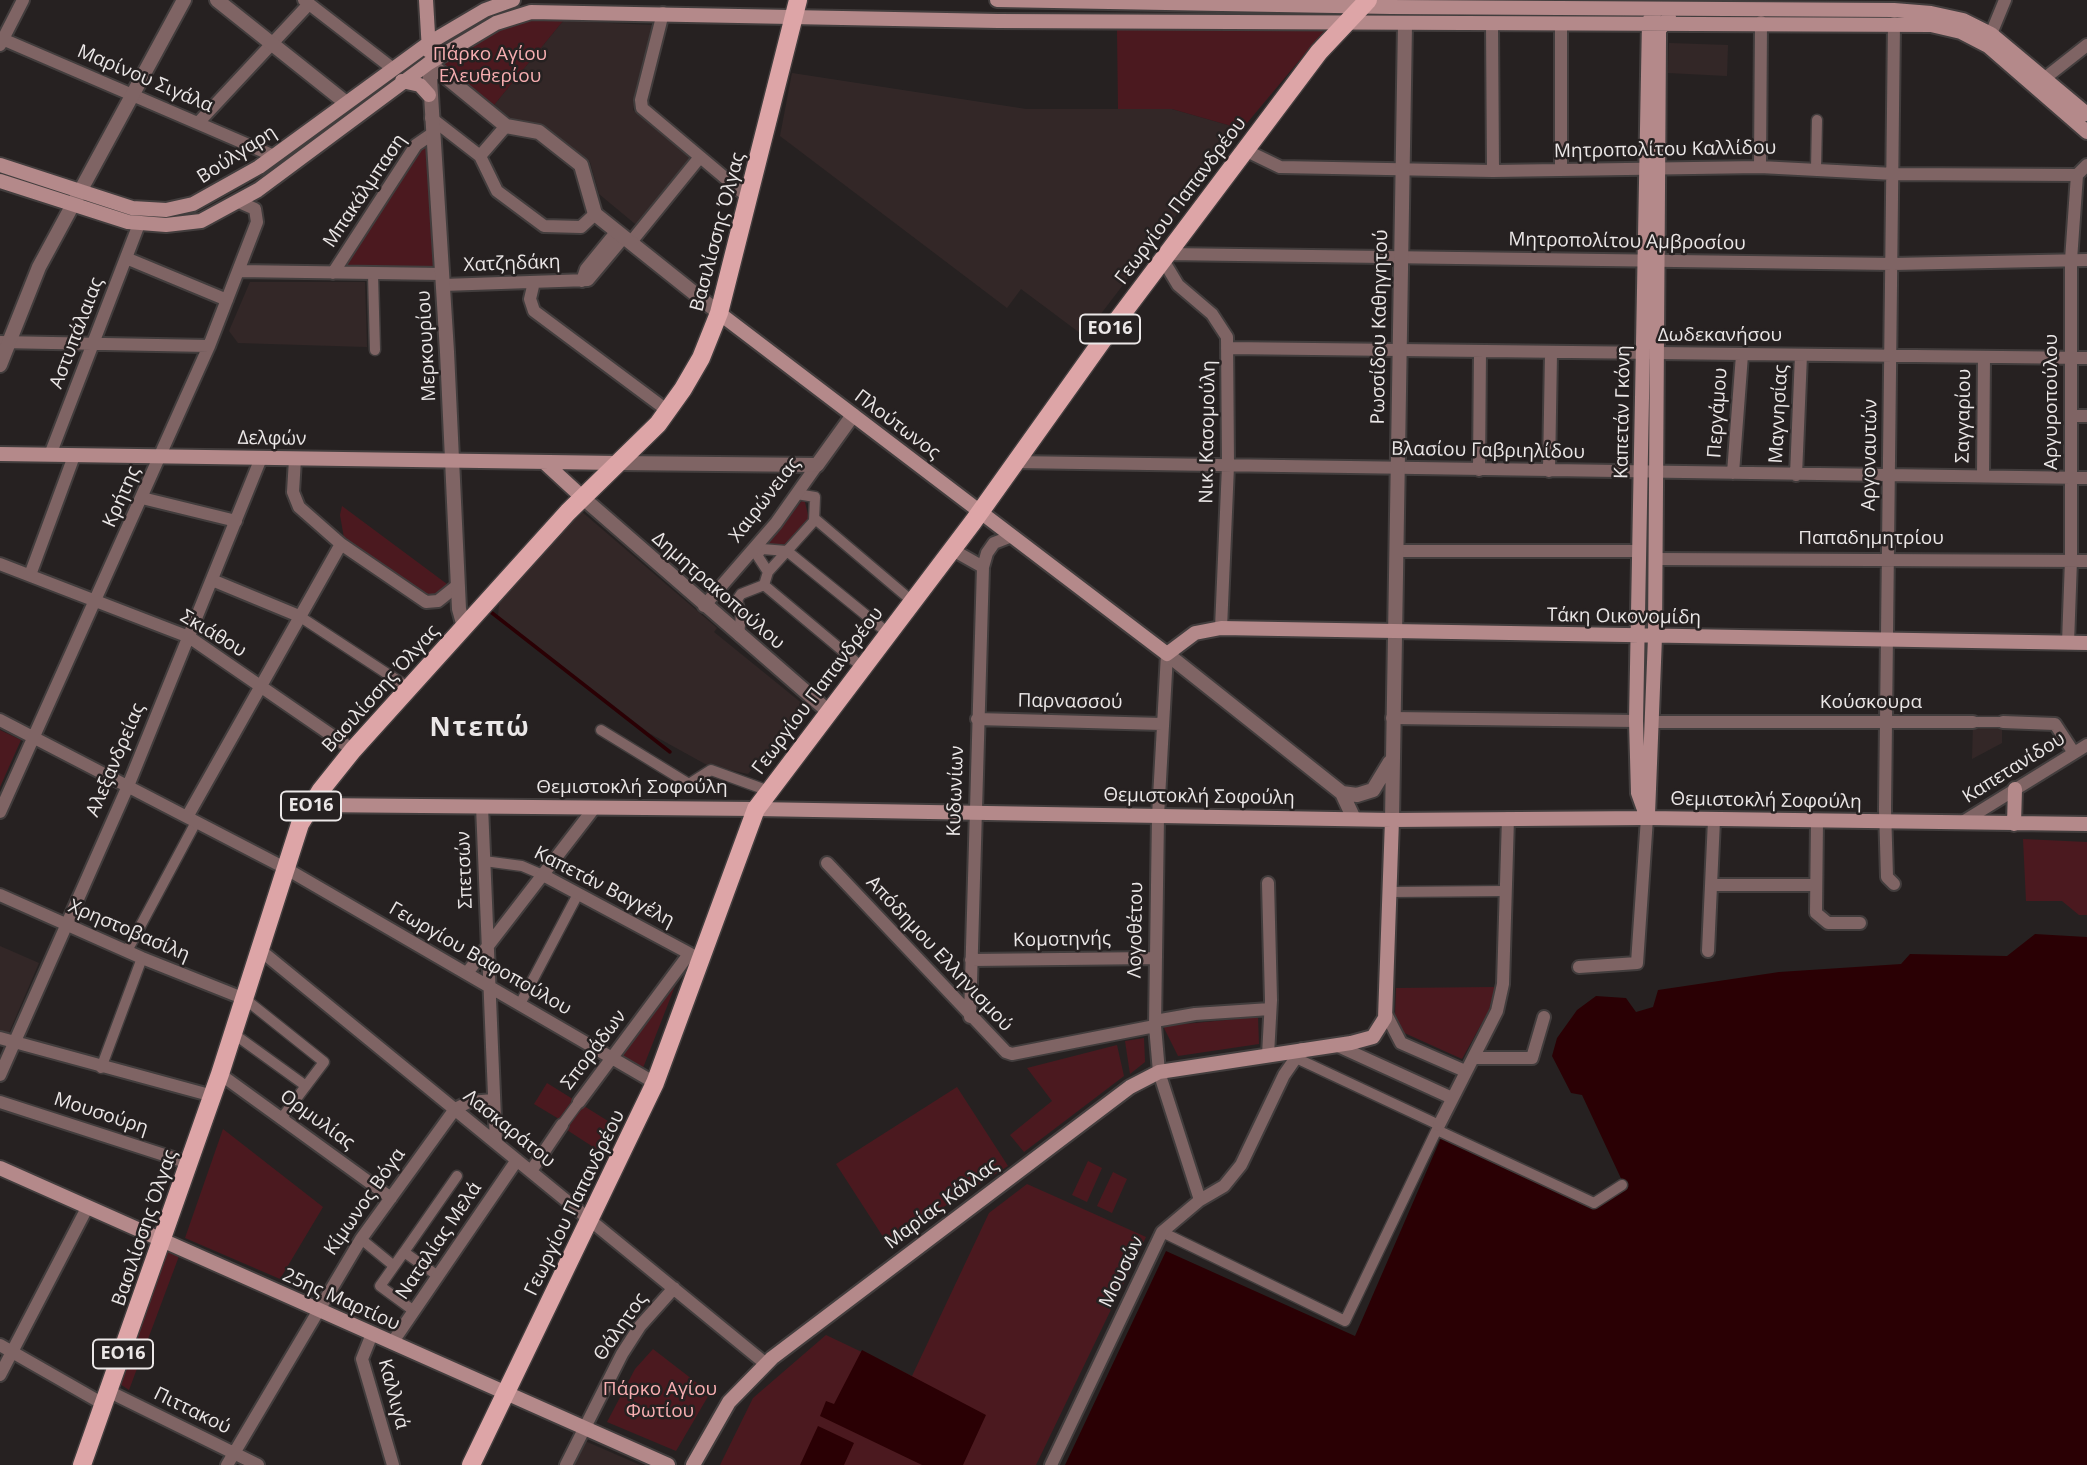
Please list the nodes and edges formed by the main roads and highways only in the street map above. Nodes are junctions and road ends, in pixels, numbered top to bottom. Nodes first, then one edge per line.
1 (426, 0) edge
2 (513, 0) edge
3 (798, 0) edge
4 (997, 0) edge
5 (1015, 0) edge
6 (1042, 0) edge
7 (1130, 1) edge
8 (1365, 3) edge
9 (1728, 5) edge
10 (1671, 8) edge
11 (1894, 11) edge
12 (793, 18) junction
13 (1649, 22) junction
14 (1343, 24) junction
15 (429, 43) junction
16 (429, 63) junction
17 (402, 81) junction
18 (429, 95) road end
19 (2087, 114) edge
20 (2087, 132) edge
21 (0, 165) edge
22 (1653, 168) junction
23 (0, 181) edge
24 (75, 198) junction
25 (719, 313) junction
26 (0, 454) edge
27 (544, 462) junction
28 (618, 463) junction
29 (1648, 473) junction
30 (582, 497) junction
31 (979, 511) junction
32 (1639, 636) junction
33 (1655, 637) junction
34 (2087, 643) edge
35 (1167, 654) joint
36 (2015, 789) road end
37 (311, 805) junction
38 (756, 808) junction
39 (1647, 818) junction
40 (1392, 820) junction
41 (2014, 824) junction
42 (2087, 824) edge
43 (0, 1168) edge
44 (162, 1242) junction
45 (506, 1394) junction
46 (82, 1465) edge
47 (471, 1465) edge
48 (668, 1465) edge
49 (693, 1465) edge

1 - 15 main road
2 - 15 main road, Βούλγαρη
3 - 12 main road, Βασιλίσσης Όλγας / ΕΟ16
4 - 5 main road
5 - 6 main road
6 - 7 main road
7 - 8 main road
8 - 10 main road
8 - 14 main road, ΕΟ16
9 - 10 main road
9 - 11 main road
10 - 11 main road
10 - 13 main road, Βούλγαρη
10 - 22 main road, Καπετάν Γκόνη
11 - 19 main road
11 - 20 main road
12 - 14 main road, Βούλγαρη
12 - 16 main road, Βούλγαρη
12 - 25 main road, Βασιλίσσης Όλγας / ΕΟ16
13 - 14 main road, Βούλγαρη
13 - 22 main road, Καπετάν Γκόνη
14 - 31 main road, Γεωργίου Παπανδρέου / ΕΟ16
15 - 16 main road
15 - 24 main road, Βούλγαρη
16 - 17 main road, Βούλγαρη
17 - 18 main road
17 - 24 main road, Βούλγαρη
21 - 24 main road, Βούλγαρη
22 - 29 main road, Καπετάν Γκόνη
23 - 24 main road, Βούλγαρη
25 - 28 main road, Βασιλίσσης Όλγας / ΕΟ16
25 - 31 main road, Πλούτωνος
26 - 27 main road, Δελφών
27 - 28 main road, Δελφών
27 - 30 main road
28 - 30 main road, Βασιλίσσης Όλγας / ΕΟ16
29 - 32 main road, Καπετάν Γκόνη
29 - 33 main road, Καπετάν Γκόνη
30 - 37 main road, Βασιλίσσης Όλγας / ΕΟ16
31 - 35 main road, Πλούτωνος
31 - 38 main road, Γεωργίου Παπανδρέου / ΕΟ16
32 - 33 main road, Τάκη Οικονομίδη
32 - 35 main road, Τάκη Οικονομίδη
32 - 39 main road, Καπετάν Γκόνη
33 - 34 main road, Τάκη Οικονομίδη
33 - 39 main road, Καπετάν Γκόνη
36 - 41 main road
37 - 38 main road, Θεμιστοκλή Σοφούλη
37 - 44 main road, Βασιλίσσης Όλγας / ΕΟ16
38 - 40 main road, Θεμιστοκλή Σοφούλη
38 - 45 main road, Γεωργίου Παπανδρέου / ΕΟ16
39 - 40 main road, Θεμιστοκλή Σοφούλη
39 - 41 main road, Θεμιστοκλή Σοφούλη
40 - 49 main road, Μαρίας Κάλλας
41 - 42 main road, Θεμιστοκλή Σοφούλη
43 - 44 main road, 25ης Μαρτίου
44 - 45 main road, 25ης Μαρτίου
44 - 46 main road, Βασιλίσσης Όλγας / ΕΟ16
45 - 47 main road, Γεωργίου Παπανδρέου / ΕΟ16
45 - 48 main road, 25ης Μαρτίου

